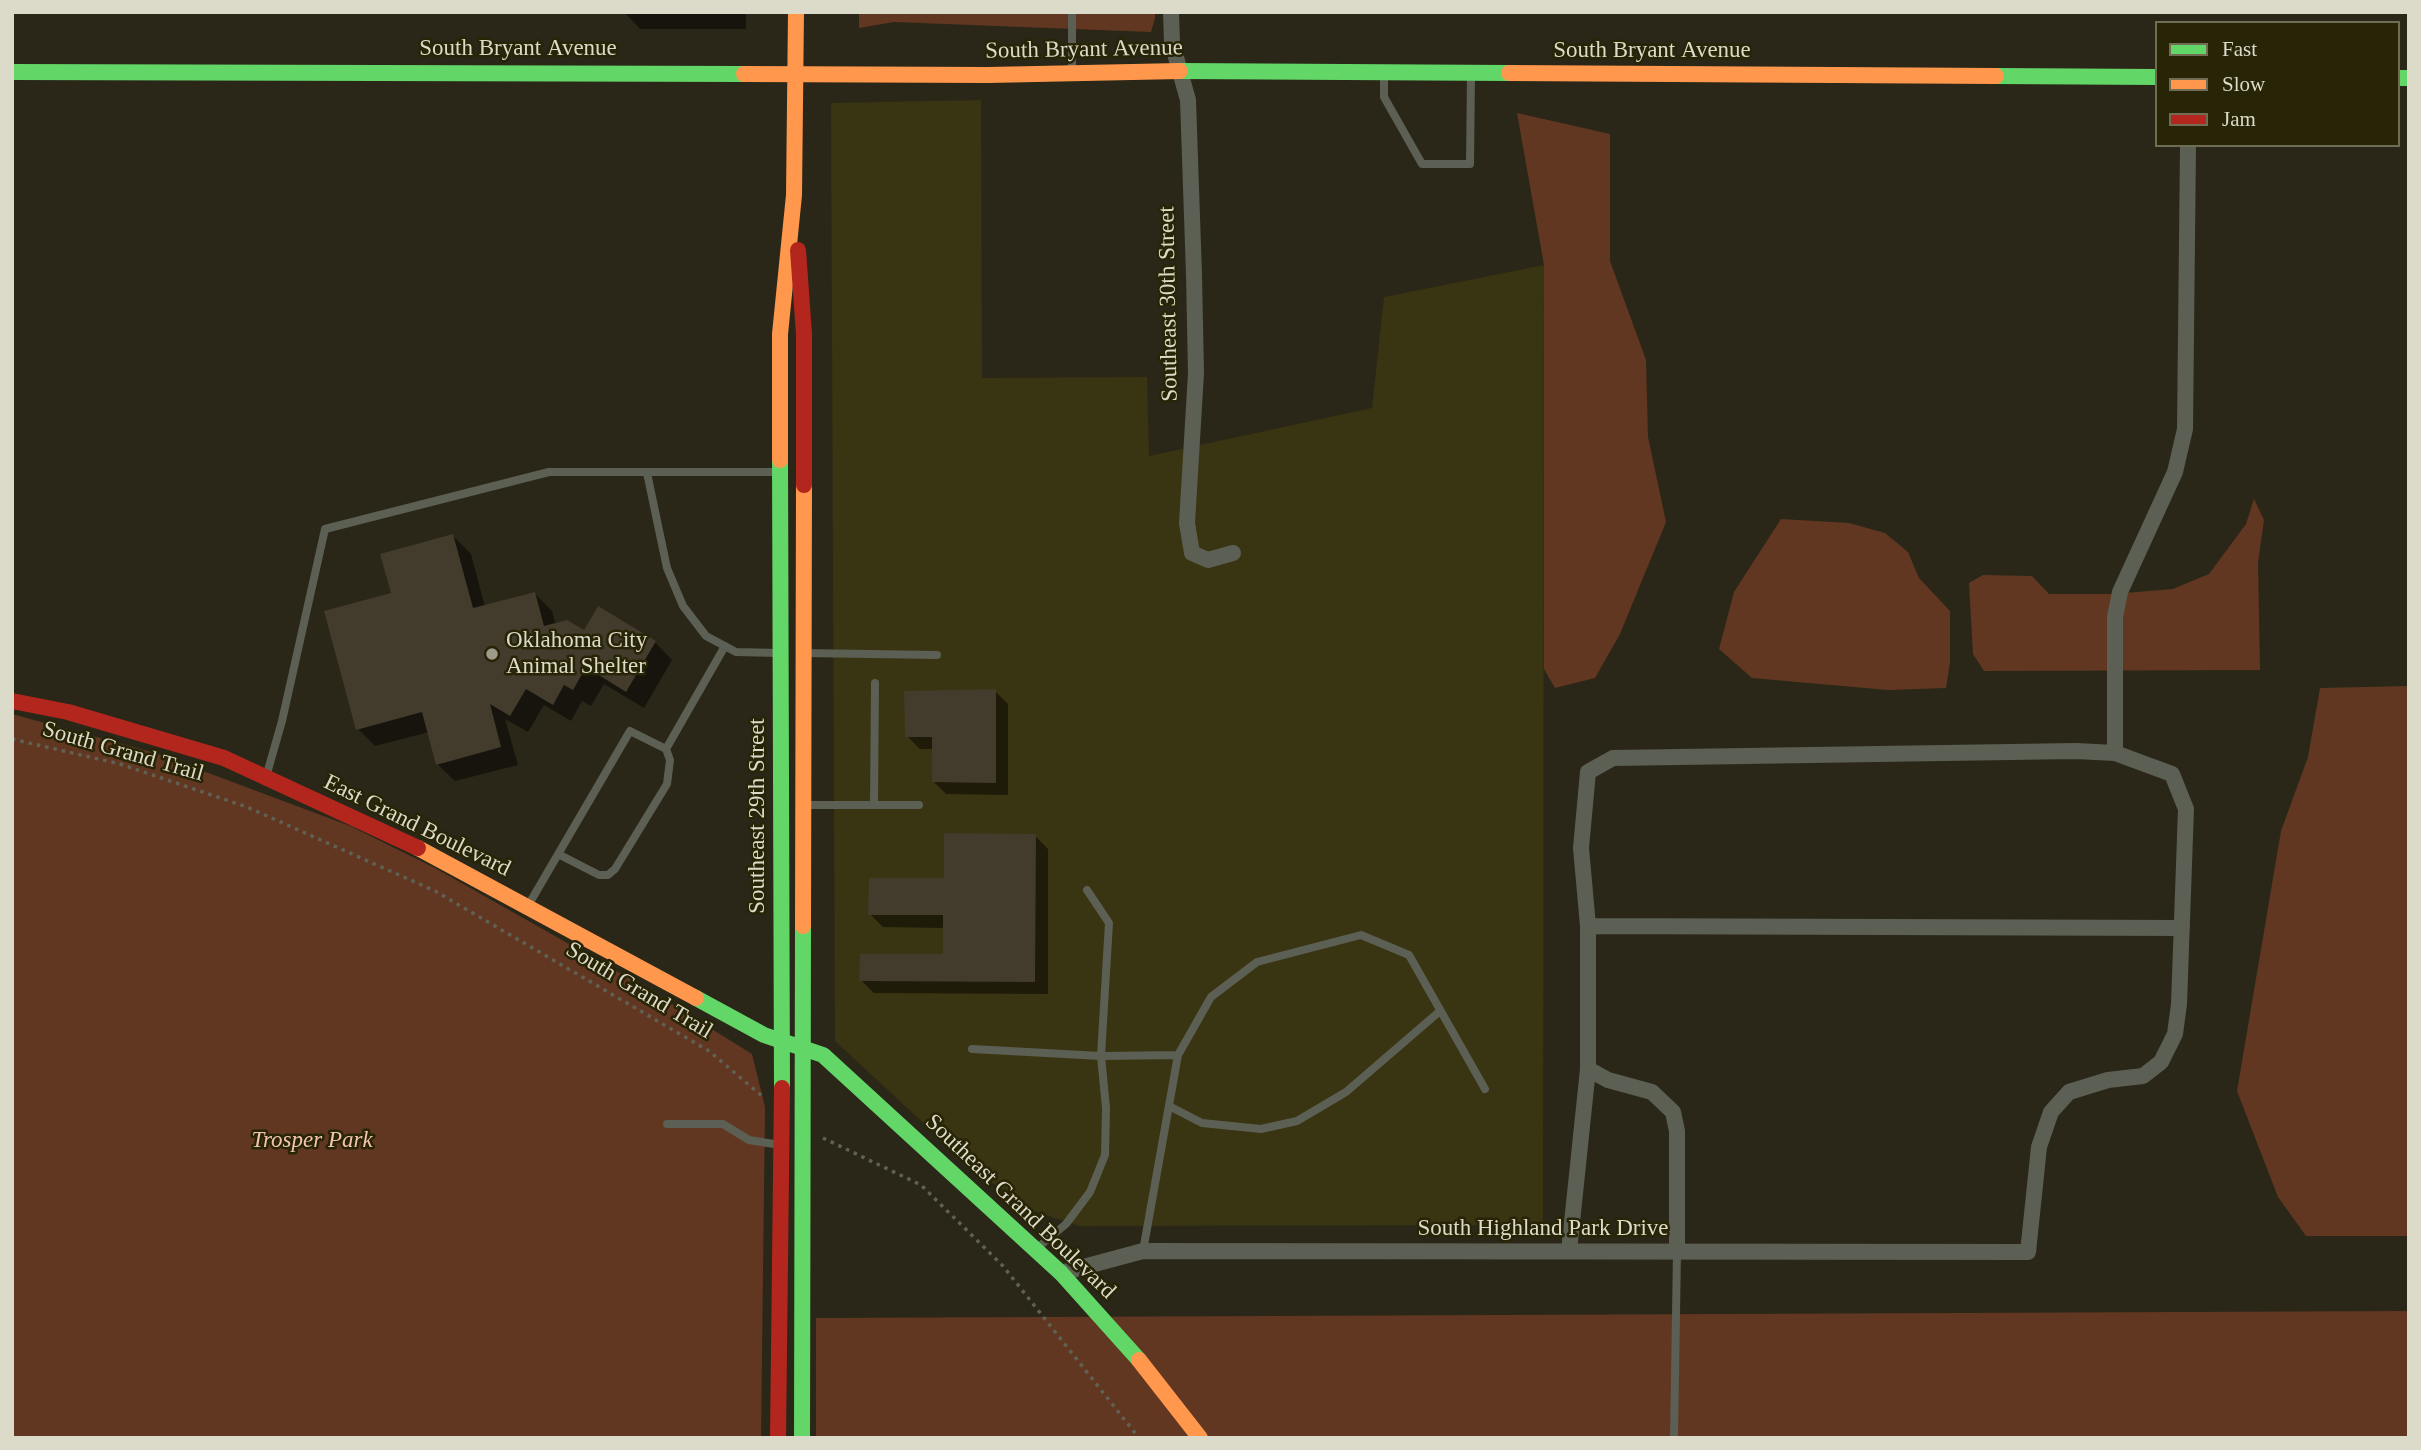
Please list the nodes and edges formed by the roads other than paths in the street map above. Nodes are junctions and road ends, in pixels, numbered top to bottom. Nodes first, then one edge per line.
1 (796, 12) edge
2 (1072, 12) edge
3 (1171, 12) edge
4 (1179, 71) junction
5 (12, 72) edge
6 (1072, 73) junction
7 (1384, 73) junction
8 (1471, 73) junction
9 (796, 75) junction
10 (2155, 77) edge
11 (2188, 147) edge
12 (794, 195) junction
13 (781, 472) junction
14 (647, 473) junction
15 (1233, 553) dead end
16 (724, 646) junction
17 (781, 653) junction
18 (803, 653) junction
19 (937, 655) dead end
20 (875, 683) dead end
21 (12, 701) edge
22 (666, 749) junction
23 (2115, 752) junction
24 (265, 780) junction
25 (803, 805) junction
26 (874, 805) junction
27 (919, 805) dead end
28 (558, 854) junction
29 (1087, 890) dead end
30 (527, 907) junction
31 (1588, 926) junction
32 (2182, 929) junction
33 (1440, 1011) junction
34 (782, 1041) junction
35 (803, 1048) junction
36 (972, 1049) dead end
37 (1178, 1055) junction
38 (1101, 1056) junction
39 (1588, 1069) junction
40 (1485, 1089) dead end
41 (1169, 1106) junction
42 (667, 1124) dead end
43 (780, 1145) junction
44 (1036, 1249) junction
45 (1143, 1251) junction
46 (1569, 1251) junction
47 (1677, 1251) junction
48 (1061, 1273) junction
49 (779, 1438) edge
50 (802, 1438) edge
51 (1200, 1438) edge
52 (1674, 1438) edge

1 - 9 street, Southeast 29th Street
2 - 6 lane
3 - 4 street, Southeast 30th Street
4 - 6 street, South Bryant Avenue
4 - 7 street, South Bryant Avenue
4 - 15 street, Southeast 30th Street
5 - 9 street, South Bryant Avenue
6 - 9 street, South Bryant Avenue
7 - 8 street, South Bryant Avenue
7 - 8 lane
8 - 10 street, South Bryant Avenue
9 - 12 street, Southeast 29th Street
11 - 23 street
12 - 13 street, Southeast 29th Street
12 - 18 street, Southeast 29th Street
13 - 14 lane
13 - 17 street, Southeast 29th Street
14 - 16 lane
14 - 24 lane
16 - 17 lane
16 - 22 lane
17 - 18 street
17 - 34 street, Southeast 29th Street
18 - 19 lane
18 - 25 street, Southeast 29th Street
20 - 26 lane
21 - 24 street, East Grand Boulevard
22 - 28 lane
22 - 28 lane
23 - 31 street
23 - 32 street
24 - 30 street, East Grand Boulevard
25 - 26 lane
25 - 35 street, Southeast 29th Street
26 - 27 lane
28 - 30 lane
29 - 38 lane
30 - 34 street, East Grand Boulevard
31 - 32 street
31 - 39 street
32 - 47 street, South Highland Park Drive
33 - 37 lane
33 - 40 lane
33 - 41 lane
34 - 35 street, Southeast Grand Boulevard
34 - 43 street, Southeast 29th Street
35 - 44 street, Southeast Grand Boulevard
35 - 50 street, Southeast 29th Street
36 - 38 lane
37 - 38 lane
37 - 41 lane
38 - 44 lane
39 - 46 street
39 - 47 street
41 - 45 lane
42 - 43 lane
43 - 49 street, Southeast 29th Street
44 - 48 street, Southeast Grand Boulevard
45 - 46 street, South Highland Park Drive
45 - 48 street, South Highland Park Drive
46 - 47 street, South Highland Park Drive
47 - 52 lane
48 - 51 street, Southeast Grand Boulevard

